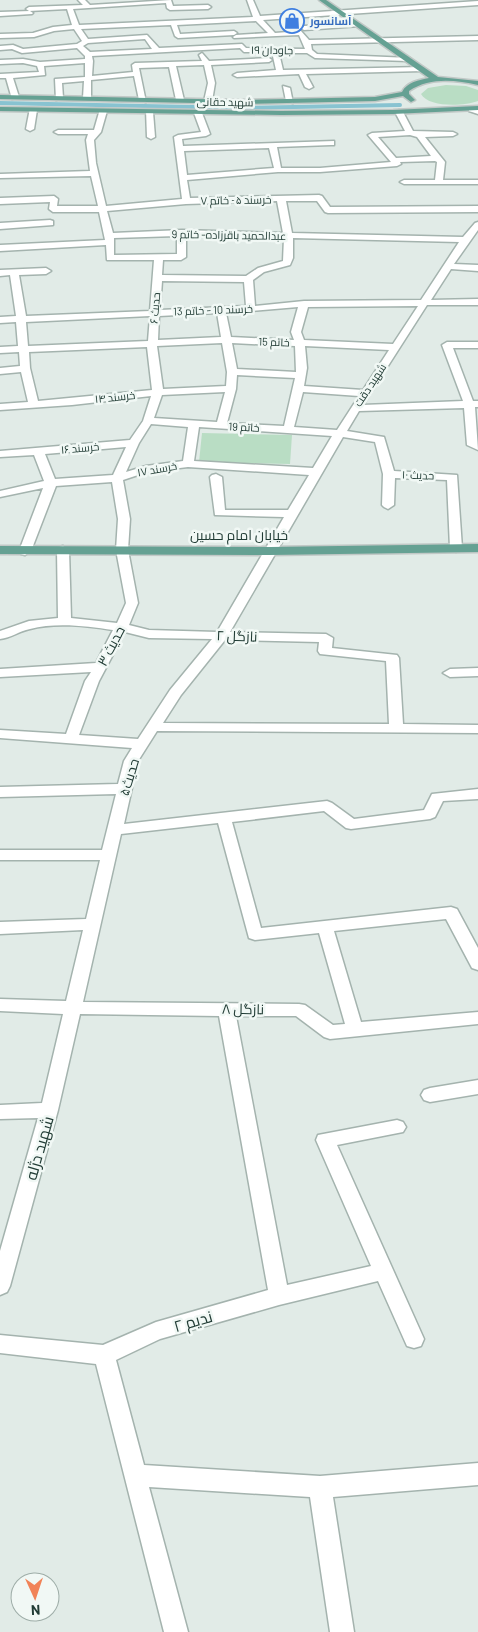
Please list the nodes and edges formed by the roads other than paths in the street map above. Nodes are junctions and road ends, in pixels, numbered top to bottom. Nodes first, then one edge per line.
1 (29, 0) edge
2 (81, 0) edge
3 (168, 0) edge
4 (250, 0) edge
5 (322, 0) edge
6 (399, 0) edge
7 (121, 2) edge
8 (134, 2) junction
9 (207, 3) edge
10 (478, 3) edge
11 (70, 7) junction
12 (88, 7) junction
13 (409, 8) junction
14 (138, 9) dead end
15 (30, 11) junction
16 (0, 14) edge
17 (342, 14) junction
18 (141, 17) dead end
19 (257, 18) junction
20 (226, 21) junction
21 (209, 22) junction
22 (173, 23) junction
23 (144, 24) junction
24 (115, 25) junction
25 (358, 25) junction
26 (275, 26) dead end
27 (76, 27) junction
28 (267, 27) junction
29 (33, 28) junction
30 (301, 28) junction
31 (43, 32) junction
32 (235, 35) junction
33 (273, 35) junction
34 (0, 36) edge
35 (478, 38) edge
36 (124, 39) junction
37 (112, 40) junction
38 (381, 41) junction
39 (86, 42) junction
40 (308, 42) junction
41 (79, 46) junction
42 (242, 46) junction
43 (0, 48) edge
44 (50, 48) junction
45 (197, 48) junction
46 (157, 50) junction
47 (22, 51) junction
48 (275, 51) junction
49 (309, 51) junction
50 (126, 52) junction
51 (89, 57) junction
52 (408, 59) junction
53 (277, 60) junction
54 (23, 61) junction
55 (0, 62) edge
56 (207, 63) junction
57 (40, 64) junction
58 (172, 64) junction
59 (422, 69) junction
60 (137, 70) junction
61 (280, 72) junction
62 (302, 72) junction
63 (237, 75) dead end
64 (0, 76) edge
65 (9, 76) junction
66 (86, 80) junction
67 (437, 80) junction
68 (478, 83) edge
69 (309, 87) dead end
70 (286, 88) dead end
71 (405, 94) junction
72 (0, 97) edge
73 (15, 97) junction
74 (59, 98) junction
75 (87, 98) junction
76 (143, 100) junction
77 (180, 100) junction
78 (208, 101) junction
79 (287, 101) junction
80 (0, 109) edge
81 (33, 110) junction
82 (449, 110) junction
83 (476, 110) edge
84 (103, 111) junction
85 (149, 112) junction
86 (399, 112) junction
87 (198, 113) junction
88 (291, 114) junction
89 (30, 129) dead end
90 (58, 132) dead end
91 (97, 132) junction
92 (410, 133) junction
93 (206, 134) junction
94 (453, 134) dead end
95 (420, 136) junction
96 (151, 137) dead end
97 (331, 143) dead end
98 (272, 146) junction
99 (212, 148) junction
100 (179, 149) junction
101 (439, 158) junction
102 (394, 160) junction
103 (278, 170) junction
104 (95, 172) junction
105 (0, 176) edge
106 (182, 178) junction
107 (404, 182) dead end
108 (478, 182) edge
109 (439, 183) junction
110 (24, 188) junction
111 (281, 199) junction
112 (0, 201) edge
113 (186, 201) junction
114 (53, 209) junction
115 (103, 209) junction
116 (478, 209) edge
117 (478, 224) edge
118 (0, 226) edge
119 (48, 234) junction
120 (182, 234) junction
121 (288, 237) junction
122 (110, 239) junction
123 (465, 240) junction
124 (159, 257) junction
125 (4, 260) edge
126 (448, 266) junction
127 (478, 268) edge
128 (46, 271) dead end
129 (14, 272) junction
130 (157, 278) junction
131 (248, 279) junction
132 (478, 302) edge
133 (425, 303) junction
134 (304, 304) junction
135 (251, 309) junction
136 (221, 310) junction
137 (155, 312) junction
138 (21, 318) junction
139 (0, 320) edge
140 (228, 340) junction
141 (302, 343) junction
142 (152, 344) junction
143 (478, 345) edge
144 (396, 347) junction
145 (24, 349) junction
146 (0, 350) edge
147 (25, 368) junction
148 (0, 371) edge
149 (232, 372) junction
150 (301, 376) junction
151 (231, 389) junction
152 (300, 389) junction
153 (158, 392) junction
154 (366, 393) junction
155 (474, 404) edge
156 (34, 405) junction
157 (0, 407) edge
158 (356, 408) junction
159 (148, 422) junction
160 (194, 424) junction
161 (221, 426) junction
162 (288, 430) junction
163 (340, 433) junction
164 (133, 443) junction
165 (478, 447) edge
166 (38, 451) junction
167 (0, 454) edge
168 (188, 464) junction
169 (316, 472) junction
170 (389, 474) junction
171 (216, 477) dead end
172 (117, 478) junction
173 (51, 483) junction
174 (0, 494) edge
175 (388, 505) dead end
176 (291, 514) junction
177 (456, 548) junction
178 (478, 548) edge
179 (0, 550) edge
180 (63, 550) junction
181 (122, 550) junction
182 (25, 551) junction
183 (270, 551) junction
184 (65, 622) junction
185 (122, 626) junction
186 (222, 635) junction
187 (0, 636) edge
188 (100, 667) junction
189 (478, 672) edge
190 (0, 673) edge
191 (450, 674) dead end
192 (154, 727) junction
193 (396, 729) junction
194 (478, 729) edge
195 (0, 734) edge
196 (72, 739) junction
197 (142, 744) junction
198 (124, 789) junction
199 (0, 792) edge
200 (478, 794) edge
201 (224, 818) junction
202 (115, 830) junction
203 (0, 855) edge
204 (109, 855) junction
205 (93, 924) junction
206 (325, 927) junction
207 (0, 928) edge
208 (478, 964) edge
209 (0, 1005) edge
210 (72, 1008) junction
211 (226, 1008) junction
212 (478, 1018) edge
213 (355, 1030) junction
214 (478, 1086) edge
215 (430, 1096) dead end
216 (49, 1110) junction
217 (0, 1112) edge
218 (398, 1127) dead end
219 (385, 1271) junction
220 (0, 1286) edge
221 (279, 1296) junction
222 (414, 1339) dead end
223 (0, 1344) edge
224 (104, 1355) junction
225 (478, 1474) edge
226 (135, 1475) junction
227 (320, 1487) junction
228 (176, 1632) edge
229 (342, 1632) edge

1 - 15 street
2 - 12 street
3 - 8 street
3 - 9 street
4 - 19 street
5 - 17 main road
6 - 13 street
7 - 8 street
7 - 12 street
8 - 14 street
9 - 21 street
10 - 13 street
11 - 12 street
11 - 15 street
11 - 27 street
13 - 17 street
15 - 16 street
15 - 29 street
17 - 19 street
17 - 25 main road
18 - 23 street
19 - 20 street
19 - 28 street
20 - 21 street
20 - 32 street
21 - 22 street
22 - 23 street
22 - 32 street
23 - 24 street
24 - 27 street
24 - 36 street
25 - 30 street
25 - 38 main road
26 - 28 street
27 - 31 street
27 - 39 street
28 - 33 street
29 - 31 street
29 - 34 street
30 - 33 street
30 - 40 street
31 - 44 street
32 - 33 street
32 - 42 street
35 - 38 street, جاودان ۱۹
36 - 37 street
36 - 46 street
37 - 39 street
37 - 50 street
38 - 40 street, جاودان ۱۹
38 - 52 main road
39 - 41 street
40 - 49 street, جاودان ۱۹
41 - 44 street
41 - 51 street
42 - 45 street, جاودان ۱۹
42 - 48 street, جاودان ۱۹
43 - 47 street
44 - 47 street
45 - 46 street, جاودان ۱۹
45 - 56 street
46 - 50 street, جاودان ۱۹
47 - 54 street
48 - 49 street, جاودان ۱۹
48 - 53 street
49 - 52 street
50 - 51 street, جاودان ۱۹
50 - 60 street
51 - 57 street, جاودان ۱۹
51 - 66 street
52 - 59 main road
53 - 56 street
53 - 61 street
54 - 55 street, جاودان ۱۹
54 - 57 street, جاودان ۱۹
56 - 58 street
56 - 78 street
57 - 65 street
58 - 60 street
58 - 77 street
59 - 62 street
59 - 67 main road
60 - 66 street
60 - 76 street
61 - 62 street
61 - 63 street
62 - 69 street
64 - 65 street
65 - 73 street
66 - 74 street
66 - 75 street
67 - 68 main road, شهید حقانی
67 - 71 main road, شهید حقانی
70 - 79 street
71 - 79 main road, شهید حقانی
71 - 82 main road
72 - 73 main road, شهید حقانی
73 - 74 main road, شهید حقانی
74 - 75 main road, شهید حقانی
75 - 76 main road, شهید حقانی
76 - 77 main road, شهید حقانی
77 - 78 main road, شهید حقانی
78 - 79 main road, شهید حقانی
79 - 88 main road
80 - 81 main road, شهید حقانی
81 - 84 main road, شهید حقانی
81 - 89 street
82 - 83 main road
82 - 86 main road, شهید حقانی
84 - 85 main road, شهید حقانی
84 - 91 street
85 - 87 main road, شهید حقانی
85 - 96 street
86 - 88 main road, شهید حقانی
86 - 92 street
87 - 88 main road, شهید حقانی
87 - 93 street
90 - 91 street
91 - 104 street
92 - 95 street
92 - 102 street
93 - 99 street
93 - 100 street
94 - 95 street
95 - 101 street
97 - 98 street
98 - 99 street
98 - 103 street
99 - 100 street
100 - 106 street
101 - 102 street
101 - 109 street
102 - 103 street
103 - 106 street
104 - 110 street
104 - 115 street
105 - 110 street
106 - 113 street
107 - 109 street
108 - 109 street
110 - 112 street
110 - 114 street
111 - 113 street, خرسند ۵- خاتم ۷
111 - 116 street, خرسند ۵- خاتم ۷
111 - 121 street
113 - 115 street, خرسند ۵- خاتم ۷
114 - 115 street, خرسند ۵- خاتم ۷
114 - 119 street
115 - 122 street
117 - 123 street, شهید دقت
118 - 119 street
119 - 122 street, عبدالحمید باقرزاده- خاتم 9
119 - 125 street, عبدالحمید باقرزاده- خاتم 9
120 - 121 street, عبدالحمید باقرزاده- خاتم 9
120 - 122 street, عبدالحمید باقرزاده- خاتم 9
120 - 124 street
121 - 123 street, عبدالحمید باقرزاده- خاتم 9
121 - 131 street
122 - 124 street
123 - 126 street, شهید دقت
124 - 130 street, حدیث ۶
125 - 129 street
126 - 127 street
126 - 133 street, شهید دقت
128 - 129 street
129 - 138 street
130 - 131 street
130 - 137 street, حدیث ۶
131 - 135 street
132 - 133 street, خرسند 10 - خاتم 13
133 - 134 street, خرسند 10 - خاتم 13
133 - 144 street, شهید دقت
134 - 135 street, خرسند 10 - خاتم 13
134 - 141 street
135 - 136 street, خرسند 10 - خاتم 13
136 - 137 street, خرسند 10 - خاتم 13
136 - 140 street
137 - 138 street, خرسند 10 - خاتم 13
137 - 142 street, حدیث ۶
138 - 139 street, خرسند 10 - خاتم 13
138 - 145 street
140 - 141 street, خاتم 15
140 - 142 street, خاتم 15
140 - 149 street
141 - 144 street, خاتم 15
141 - 150 street
142 - 145 street, خاتم 15
142 - 153 street, حدیث ۶
143 - 155 street
144 - 154 street, شهید دقت
145 - 146 street, خاتم 15
145 - 147 street
147 - 148 street
147 - 156 street
149 - 150 street
149 - 151 street
150 - 152 street
151 - 153 street, خرسند ۱۴
151 - 161 street
152 - 154 street
152 - 162 street
153 - 156 street, خرسند ۱۴
153 - 159 street, حدیث ۶
154 - 158 street, شهید دقت
155 - 158 street
155 - 165 street
156 - 157 street, خرسند ۱۴
158 - 163 street, شهید دقت
159 - 160 street, خاتم 19
159 - 164 street
160 - 161 street, خاتم 19
160 - 168 street
161 - 162 street, خاتم 19
162 - 163 street, خاتم 19
163 - 169 street, شهید دقت
163 - 170 street, حدیث ۱۰
164 - 166 street, خرسند ۱۶
164 - 172 street
166 - 167 street, خرسند ۱۶
166 - 173 street
168 - 169 street, خرسند ۱۷
168 - 172 street, خرسند ۱۷
169 - 176 street, شهید دقت
170 - 175 street
170 - 177 street, حدیث ۱۰
171 - 176 street
172 - 173 street, خرسند ۱۷
172 - 181 street
173 - 174 street, خرسند ۱۷
173 - 182 street
176 - 183 street, شهید دقت
177 - 178 main road, خیابان امام حسین
177 - 183 main road, خیابان امام حسین
179 - 182 main road, خیابان امام حسین
180 - 181 main road, خیابان امام حسین
180 - 182 main road, خیابان امام حسین
180 - 184 street
181 - 183 main road, خیابان امام حسین
181 - 185 street, حدیث ۳
183 - 186 street, حدیث۵
184 - 185 street, نازگل ۲
184 - 187 street, نازگل ۲
185 - 186 street, نازگل ۲
185 - 188 street, حدیث ۳
186 - 192 street, حدیث۵
186 - 193 street, نازگل ۲
188 - 190 street
188 - 196 street, حدیث ۳
189 - 191 street
192 - 193 street
192 - 197 street, حدیث۵
193 - 194 street
195 - 196 street
196 - 197 street
197 - 198 street, حدیث۵
198 - 199 street
198 - 202 street, حدیث۵
200 - 201 street
201 - 202 street
201 - 206 street
202 - 204 street, حدیث۵
203 - 204 street
204 - 205 street, حدیث۵
205 - 207 street
205 - 210 street, حدیث۵
206 - 208 street
206 - 213 street
209 - 210 street, نازگل ۸
210 - 211 street, نازگل ۸
210 - 216 street, شهید دژله
211 - 213 street, نازگل ۸
211 - 221 street
212 - 213 street, نازگل ۸
214 - 215 street
216 - 217 street
216 - 220 street, شهید دژله
218 - 219 street
219 - 221 street, ندیم ۲
219 - 222 street
221 - 224 street, ندیم ۲
223 - 224 street
224 - 226 street
225 - 227 street
226 - 227 street
226 - 228 street
227 - 229 street

